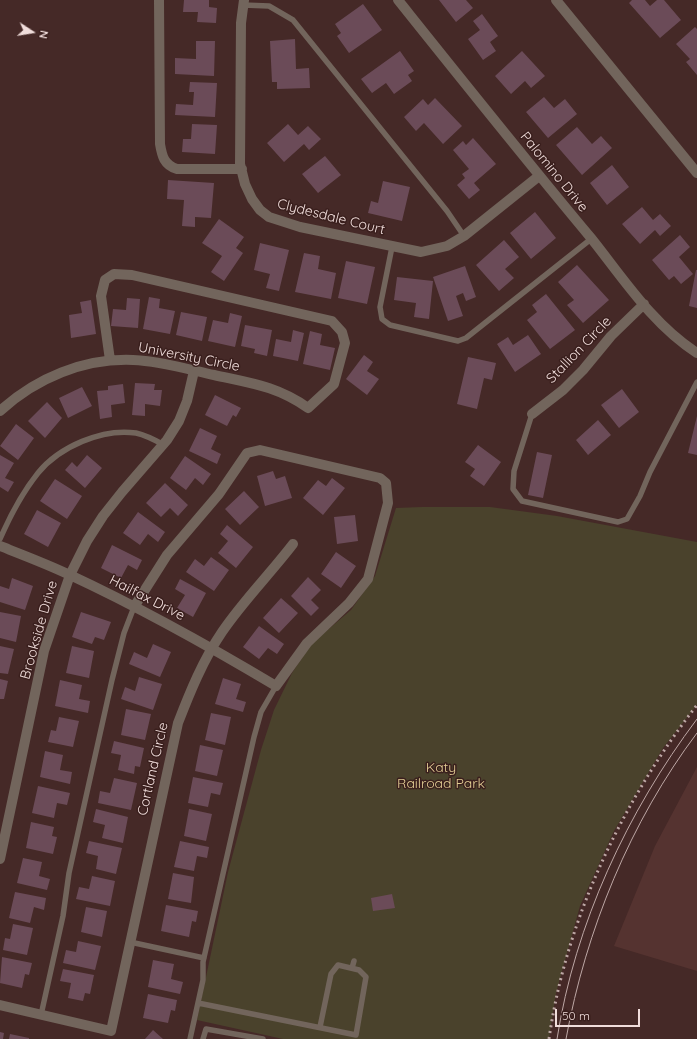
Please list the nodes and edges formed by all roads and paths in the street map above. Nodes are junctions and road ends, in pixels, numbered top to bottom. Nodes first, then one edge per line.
1 (159, 0) edge
2 (398, 0) edge
3 (556, 0) edge
4 (243, 3) edge
5 (242, 169) junction
6 (697, 173) edge
7 (539, 176) junction
8 (464, 236) junction
9 (591, 239) junction
10 (392, 247) junction
11 (644, 304) junction
12 (697, 353) edge
13 (110, 360) junction
14 (194, 371) junction
15 (697, 382) edge
16 (0, 411) edge
17 (532, 414) joint
18 (164, 445) junction
19 (0, 539) edge
20 (293, 544) dead end
21 (0, 546) edge
22 (70, 575) junction
23 (134, 607) junction
24 (212, 648) junction
25 (276, 686) junction
26 (0, 859) edge
27 (130, 942) junction
28 (204, 958) junction
29 (354, 961) dead end
30 (352, 968) junction
31 (198, 1003) junction
32 (0, 1005) edge
33 (41, 1014) junction
34 (320, 1028) junction
35 (226, 1032) junction
36 (190, 1039) edge
37 (204, 1039) edge
38 (224, 1039) edge
39 (263, 1039) edge

1 - 5 street
2 - 7 street, Palomino Drive
3 - 6 street
4 - 5 street, Clydesdale Court
4 - 8 lane
5 - 10 street, Clydesdale Court
7 - 8 street, Clydesdale Court
7 - 9 street, Palomino Drive
8 - 10 street, Clydesdale Court
9 - 10 lane
9 - 11 street, Palomino Drive
11 - 12 street, Palomino Drive
11 - 17 street, Stallion Circle
13 - 14 street, University Circle
13 - 14 street, University Circle
13 - 16 street, University Circle
14 - 18 street, Brookside Drive
15 - 17 lane
18 - 19 lane
18 - 22 street, Brookside Drive
20 - 24 street, Cortland Circle
21 - 22 street, Hailfax Drive
22 - 23 street, Hailfax Drive
22 - 26 street, Brookside Drive
23 - 24 street, Hailfax Drive
23 - 25 street
23 - 33 lane
24 - 25 street, Hailfax Drive
24 - 27 street, Cortland Circle
25 - 28 lane
27 - 28 lane
27 - 33 street, Cortland Circle
28 - 31 lane
29 - 30 lane
30 - 34 lane
30 - 34 lane
31 - 34 lane
31 - 36 lane
32 - 33 street
35 - 37 lane
35 - 38 lane
35 - 39 lane

